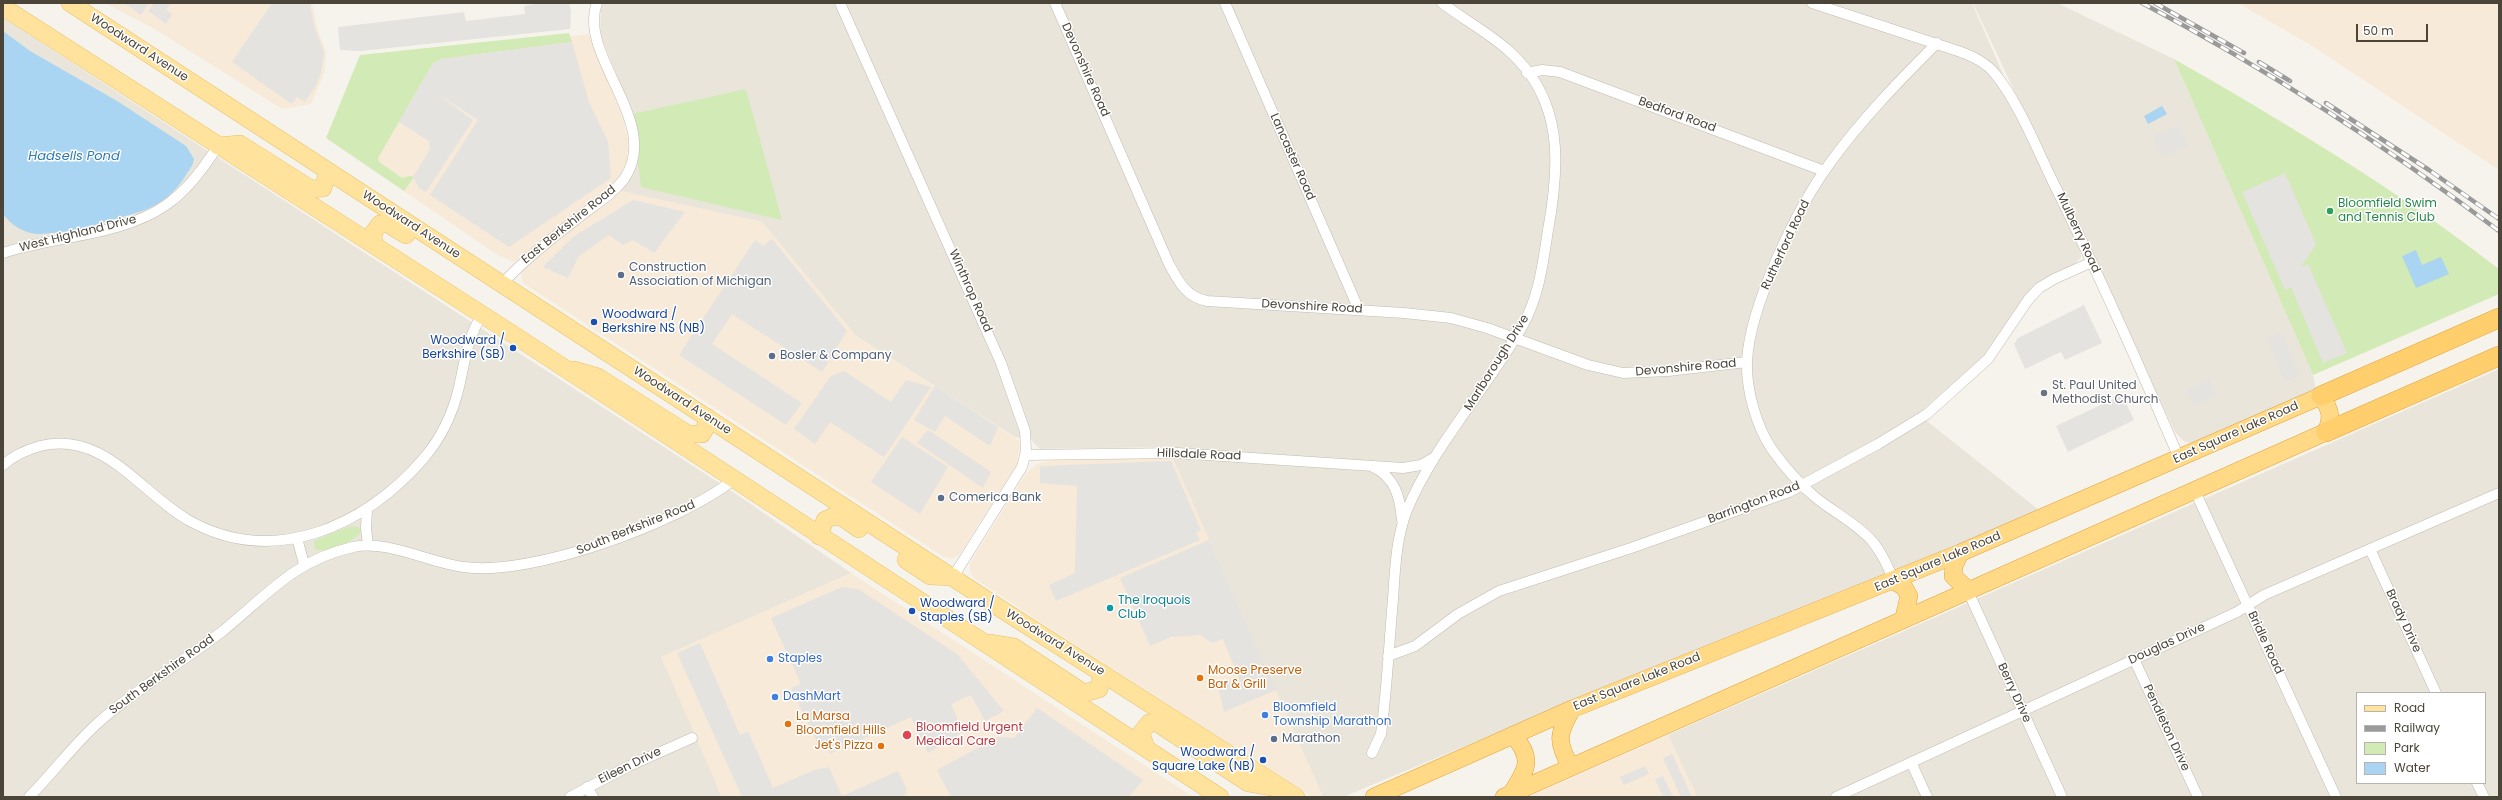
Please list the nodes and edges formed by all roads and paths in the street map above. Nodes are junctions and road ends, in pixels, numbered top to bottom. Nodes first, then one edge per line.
1 (70, 3) edge
2 (597, 3) edge
3 (840, 3) edge
4 (1055, 3) edge
5 (1225, 3) edge
6 (1442, 3) edge
7 (1812, 3) edge
8 (3, 7) edge
9 (1937, 43) junction
10 (1527, 72) junction
11 (218, 146) junction
12 (1824, 171) junction
13 (328, 172) junction
14 (374, 245) junction
15 (4, 250) edge
16 (2092, 262) junction
17 (502, 284) junction
18 (1359, 310) junction
19 (482, 315) junction
20 (2499, 318) edge
21 (1515, 338) junction
22 (2499, 356) edge
23 (1747, 362) junction
24 (556, 365) junction
25 (2321, 396) junction
26 (707, 417) junction
27 (2326, 432) junction
28 (1438, 454) junction
29 (1026, 455) junction
30 (2179, 458) junction
31 (3, 465) edge
32 (1371, 466) junction
33 (733, 480) junction
34 (1803, 485) junction
35 (2194, 489) junction
36 (2499, 493) edge
37 (367, 510) junction
38 (1402, 526) junction
39 (819, 536) junction
40 (297, 538) junction
41 (368, 545) junction
42 (2370, 549) junction
43 (1960, 553) junction
44 (304, 564) junction
45 (953, 577) junction
46 (1894, 581) junction
47 (1967, 590) junction
48 (2247, 606) junction
49 (1904, 617) junction
50 (981, 642) junction
51 (1388, 656) junction
52 (2134, 659) junction
53 (1102, 673) junction
54 (2436, 692) edge
55 (1572, 709) junction
56 (2022, 711) junction
57 (1513, 735) junction
58 (692, 738) dead end
59 (1146, 748) junction
60 (1372, 754) dead end
61 (1911, 762) junction
62 (1571, 767) junction
63 (2478, 784) edge
64 (587, 787) junction
65 (1289, 793) edge
66 (1507, 795) edge
67 (29, 797) edge
68 (570, 797) edge
69 (592, 797) edge
70 (1220, 797) edge
71 (1374, 797) edge
72 (1836, 797) edge
73 (1927, 797) edge
74 (2062, 797) edge
75 (2198, 797) edge
76 (2336, 797) edge
77 (2484, 797) edge

1 - 13 main road, Woodward Avenue
2 - 17 street, East Berkshire Road
3 - 29 street, Winthrop Road
4 - 18 street, Devonshire Road
5 - 18 street, Lancaster Road
6 - 10 street, Marlborough Drive
7 - 9 street, Mulberry Road
8 - 11 main road
9 - 12 street, Rutherford Road
9 - 16 street, Mulberry Road
10 - 12 street, Bedford Road
10 - 21 street, Marlborough Drive
11 - 13 main road
11 - 14 main road
11 - 15 street, West Highland Drive
12 - 23 street, Rutherford Road
13 - 17 main road, Woodward Avenue
14 - 17 main road
14 - 19 main road
16 - 30 street, Mulberry Road
16 - 34 street, Barrington Road
17 - 26 main road, Woodward Avenue
18 - 21 street, Devonshire Road
19 - 24 main road
19 - 37 street
20 - 25 highway, East Square Lake Road
21 - 23 street, Devonshire Road
21 - 28 street, Marlborough Drive
22 - 27 highway
23 - 34 street, Rutherford Road
24 - 26 main road
24 - 33 main road
25 - 27 highway
25 - 30 highway, East Square Lake Road
26 - 45 main road, Woodward Avenue
27 - 35 highway
28 - 32 street, Hillsdale Road
28 - 38 street, Marlborough Drive
29 - 32 street, Hillsdale Road
29 - 45 street, Winthrop Road
30 - 43 highway, East Square Lake Road
31 - 40 street
32 - 38 street, Hillsdale Road
33 - 39 main road
33 - 41 street, South Berkshire Road
34 - 46 street, Rutherford Road
34 - 51 street, Barrington Road
35 - 47 highway
35 - 48 street, Bridle Road
36 - 42 street, Douglas Drive
37 - 40 street
37 - 41 street
38 - 51 street, Marlborough Drive
39 - 45 main road
39 - 50 main road
40 - 44 street
41 - 44 street, South Berkshire Road
42 - 48 street, Douglas Drive
42 - 54 street, Brady Drive
43 - 46 highway, East Square Lake Road
43 - 47 highway
44 - 67 street, South Berkshire Road
45 - 53 main road, Woodward Avenue
46 - 49 highway
46 - 55 highway, East Square Lake Road
47 - 49 highway
47 - 56 street, Berry Drive
48 - 52 street, Douglas Drive
48 - 76 street, Bridle Road
49 - 62 highway
50 - 53 main road
50 - 59 main road
51 - 60 street, Marlborough Drive
52 - 56 street, Douglas Drive
52 - 75 street, Pendleton Drive
53 - 65 main road, Woodward Avenue
55 - 57 highway, East Square Lake Road
55 - 62 highway
56 - 61 street, Douglas Drive
56 - 74 street, Berry Drive
57 - 66 highway
57 - 71 highway, East Square Lake Road
58 - 64 street, Eileen Drive
59 - 65 main road
59 - 70 main road
61 - 72 street, Douglas Drive
61 - 73 street
62 - 66 highway
63 - 77 street
64 - 68 street, Eileen Drive
64 - 69 street

